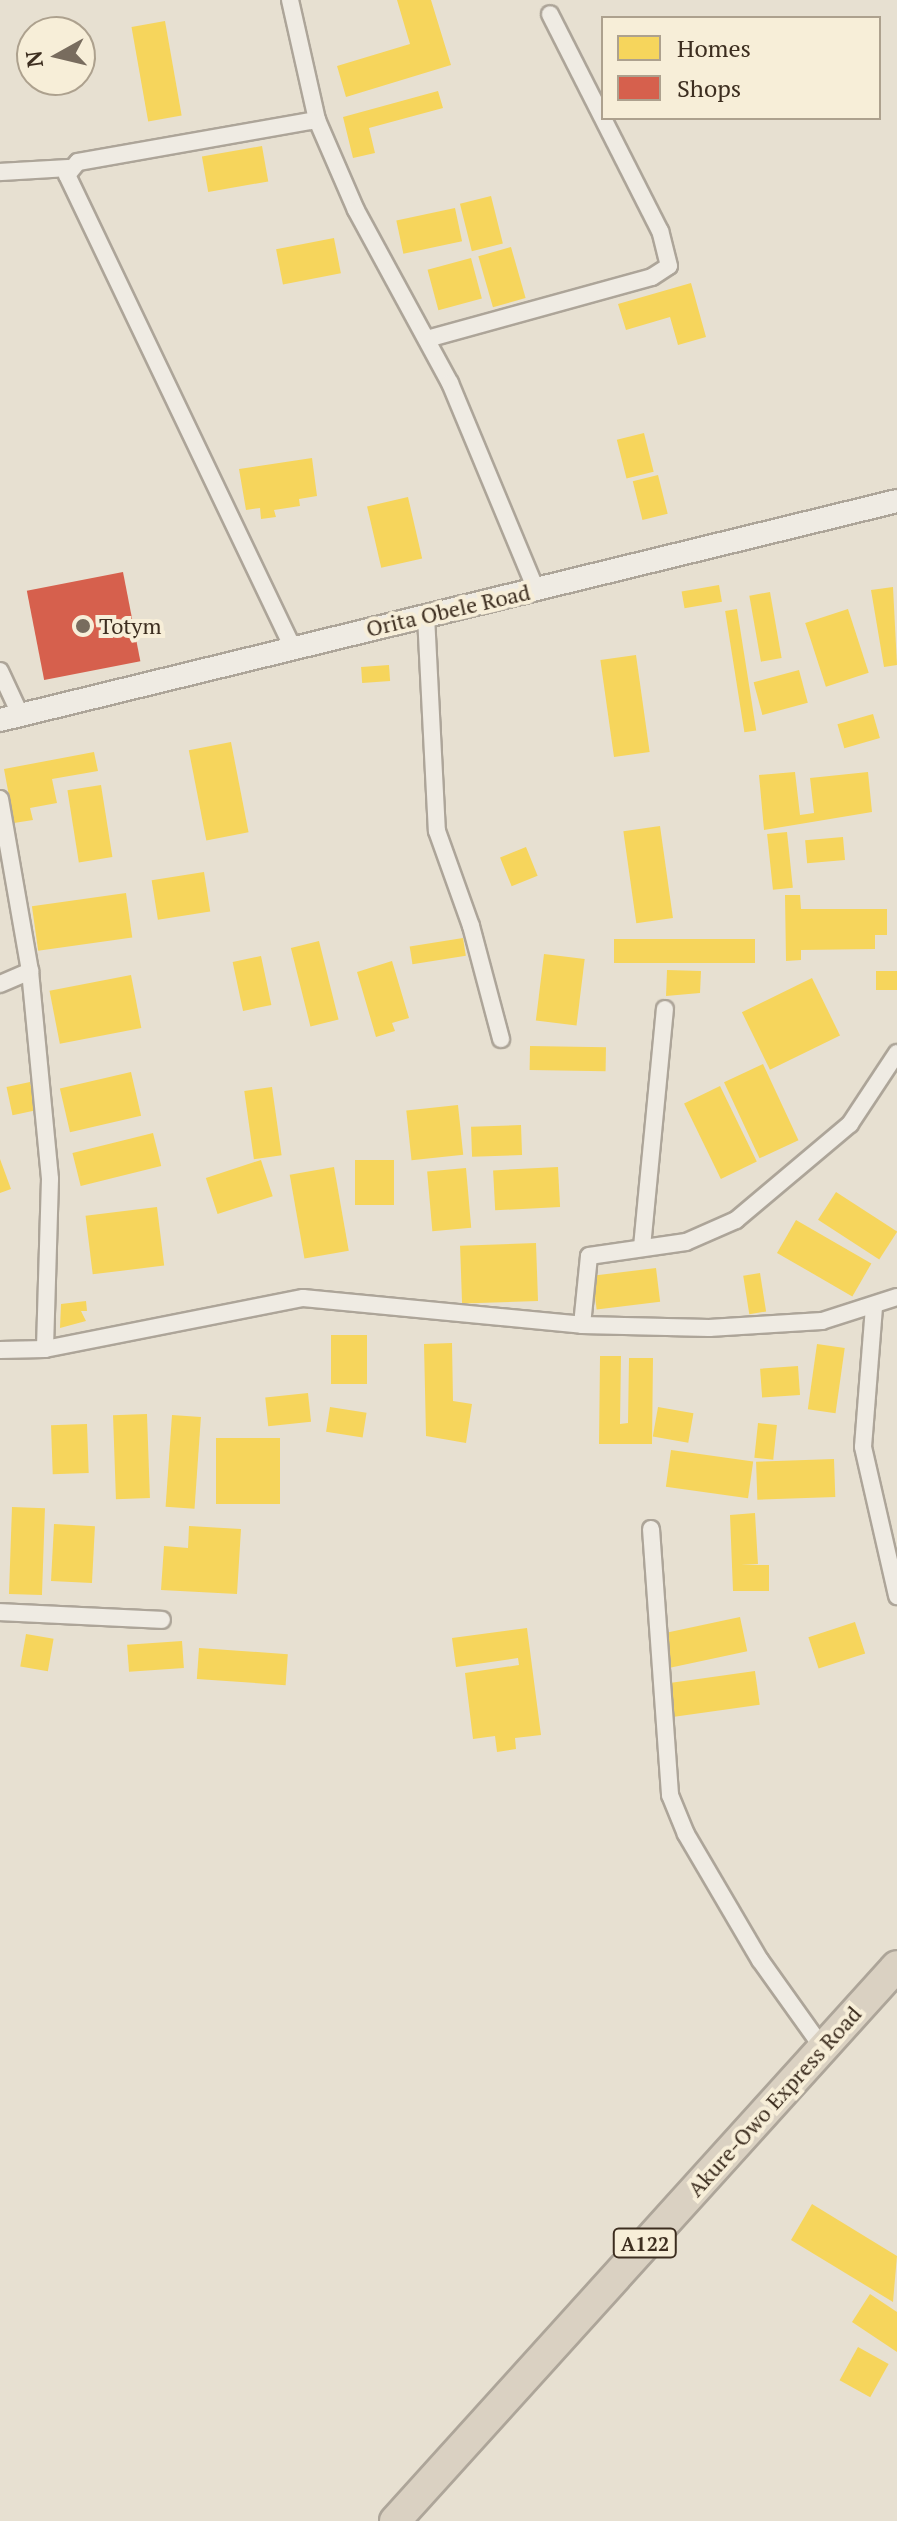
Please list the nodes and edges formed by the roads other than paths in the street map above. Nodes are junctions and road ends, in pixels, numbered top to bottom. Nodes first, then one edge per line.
1 (290, 0) edge
2 (550, 14) dead end
3 (601, 115) edge
4 (317, 120) junction
5 (604, 120) edge
6 (69, 168) junction
7 (0, 172) edge
8 (427, 339) junction
9 (897, 501) edge
10 (536, 590) junction
11 (426, 616) junction
12 (292, 646) junction
13 (0, 671) edge
14 (10, 717) edge
15 (0, 799) edge
16 (30, 971) junction
17 (0, 984) edge
18 (665, 1009) dead end
19 (501, 1039) dead end
20 (897, 1053) edge
21 (642, 1247) junction
22 (897, 1297) edge
23 (874, 1307) junction
24 (582, 1325) junction
25 (45, 1349) junction
26 (0, 1350) edge
27 (651, 1529) dead end
28 (897, 1596) edge
29 (0, 1612) edge
30 (162, 1620) dead end
31 (897, 1966) edge
32 (822, 2047) junction
33 (395, 2521) edge

1 - 4 street
2 - 3 street
4 - 6 street
4 - 8 street
5 - 8 street
6 - 7 street
6 - 12 street
8 - 10 street
9 - 10 main road, Orita Obele Road
10 - 11 main road, Orita Obele Road
11 - 12 main road, Orita Obele Road
11 - 19 street
12 - 14 main road, Orita Obele Road
13 - 14 street
15 - 16 street
16 - 17 street
16 - 25 street
18 - 21 street
20 - 21 street
21 - 24 street
22 - 23 street
23 - 24 street
23 - 28 street
24 - 25 street
25 - 26 street
27 - 32 street
29 - 30 street
31 - 32 highway, Akure-Owo Express Road / A122
32 - 33 highway, Akure-Owo Express Road / A122

